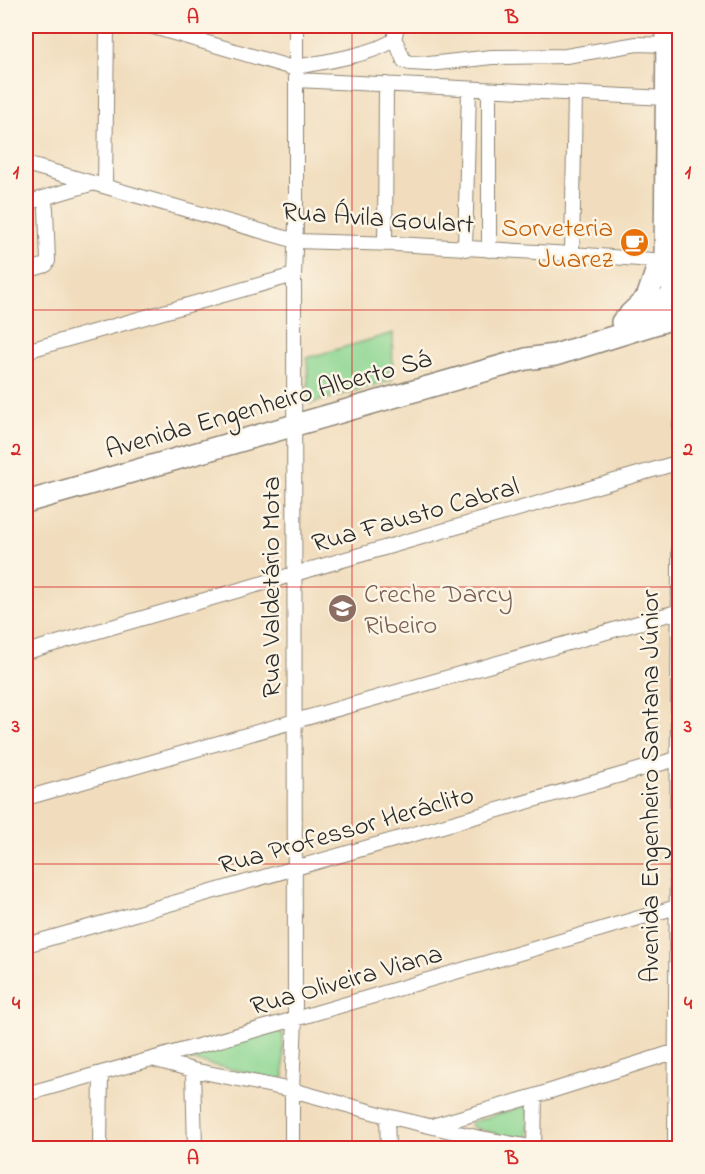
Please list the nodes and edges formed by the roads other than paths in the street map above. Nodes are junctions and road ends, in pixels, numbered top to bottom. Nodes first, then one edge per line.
1 (106, 26) edge
2 (150, 26) edge
3 (296, 26) edge
4 (397, 26) edge
5 (667, 35) edge
6 (394, 40) junction
7 (296, 72) junction
8 (386, 84) junction
9 (469, 89) junction
10 (489, 90) junction
11 (575, 94) junction
12 (667, 98) junction
13 (26, 164) edge
14 (100, 184) junction
15 (44, 198) junction
16 (26, 203) edge
17 (296, 241) junction
18 (385, 244) junction
19 (465, 249) junction
20 (489, 250) junction
21 (572, 254) junction
22 (672, 261) edge
23 (26, 271) edge
24 (294, 275) junction
25 (678, 309) edge
26 (612, 326) junction
27 (26, 351) edge
28 (526, 359) junction
29 (294, 424) junction
30 (680, 424) edge
31 (680, 462) edge
32 (26, 502) edge
33 (294, 574) junction
34 (679, 611) edge
35 (26, 652) edge
36 (294, 721) junction
37 (678, 759) edge
38 (26, 798) edge
39 (295, 868) junction
40 (678, 906) edge
41 (26, 945) edge
42 (295, 1019) junction
43 (678, 1051) edge
44 (152, 1059) junction
45 (193, 1070) junction
46 (101, 1073) junction
47 (292, 1090) junction
48 (26, 1094) edge
49 (535, 1096) junction
50 (387, 1116) junction
51 (431, 1126) junction
52 (480, 1143) edge
53 (535, 1148) edge
54 (100, 1149) edge
55 (195, 1149) edge
56 (292, 1149) edge
57 (388, 1149) edge
58 (675, 1149) edge

1 - 14 street
2 - 7 street
3 - 7 street, Rua Valdetário Mota
4 - 6 street
5 - 6 street
5 - 12 main road
6 - 7 street
7 - 8 street
7 - 17 street, Rua Valdetário Mota
8 - 9 street
8 - 18 street
9 - 10 street
9 - 19 street
10 - 11 street
10 - 20 street
11 - 12 street
11 - 21 street
12 - 22 main road
13 - 14 street, Rua Ávila Goulart
14 - 15 street
14 - 17 street, Rua Ávila Goulart
15 - 16 street
15 - 23 street
17 - 18 street, Rua Ávila Goulart
17 - 24 street, Rua Valdetário Mota
18 - 19 street, Rua Ávila Goulart
19 - 20 street, Rua Ávila Goulart
20 - 21 street, Rua Ávila Goulart
21 - 22 street, Rua Ávila Goulart
22 - 25 main road
22 - 26 main road
24 - 27 street
24 - 29 street, Rua Valdetário Mota
25 - 26 main road, Avenida Engenheiro Alberto Sá
25 - 28 main road, Avenida Engenheiro Alberto Sá
26 - 28 main road, Avenida Engenheiro Alberto Sá
28 - 29 main road, Avenida Engenheiro Alberto Sá
29 - 32 main road, Avenida Engenheiro Alberto Sá
29 - 33 street, Rua Valdetário Mota
30 - 31 street, Avenida Engenheiro Santana Júnior
31 - 33 street, Rua Fausto Cabral
31 - 34 street, Avenida Engenheiro Santana Júnior
33 - 35 street, Rua Fausto Cabral
33 - 36 street, Rua Valdetário Mota
34 - 36 street
34 - 37 street, Avenida Engenheiro Santana Júnior
36 - 38 street
36 - 39 street, Rua Valdetário Mota
37 - 39 street, Rua Professor Heráclito
37 - 40 street, Avenida Engenheiro Santana Júnior
39 - 41 street, Rua Professor Heráclito
39 - 42 street, Rua Valdetário Mota
40 - 42 street, Rua Oliveira Viana
40 - 43 street, Avenida Engenheiro Santana Júnior
42 - 44 street, Rua Oliveira Viana
42 - 47 street, Rua Valdetário Mota
43 - 49 street
43 - 58 street, Avenida Engenheiro Santana Júnior
44 - 45 street
44 - 46 street, Rua Oliveira Viana
45 - 47 street
45 - 55 street
46 - 48 street, Rua Oliveira Viana
46 - 54 street
47 - 50 street
47 - 56 street, Rua Valdetário Mota
49 - 51 street
49 - 53 street
50 - 51 street
50 - 57 street
51 - 52 street
52 - 53 street

